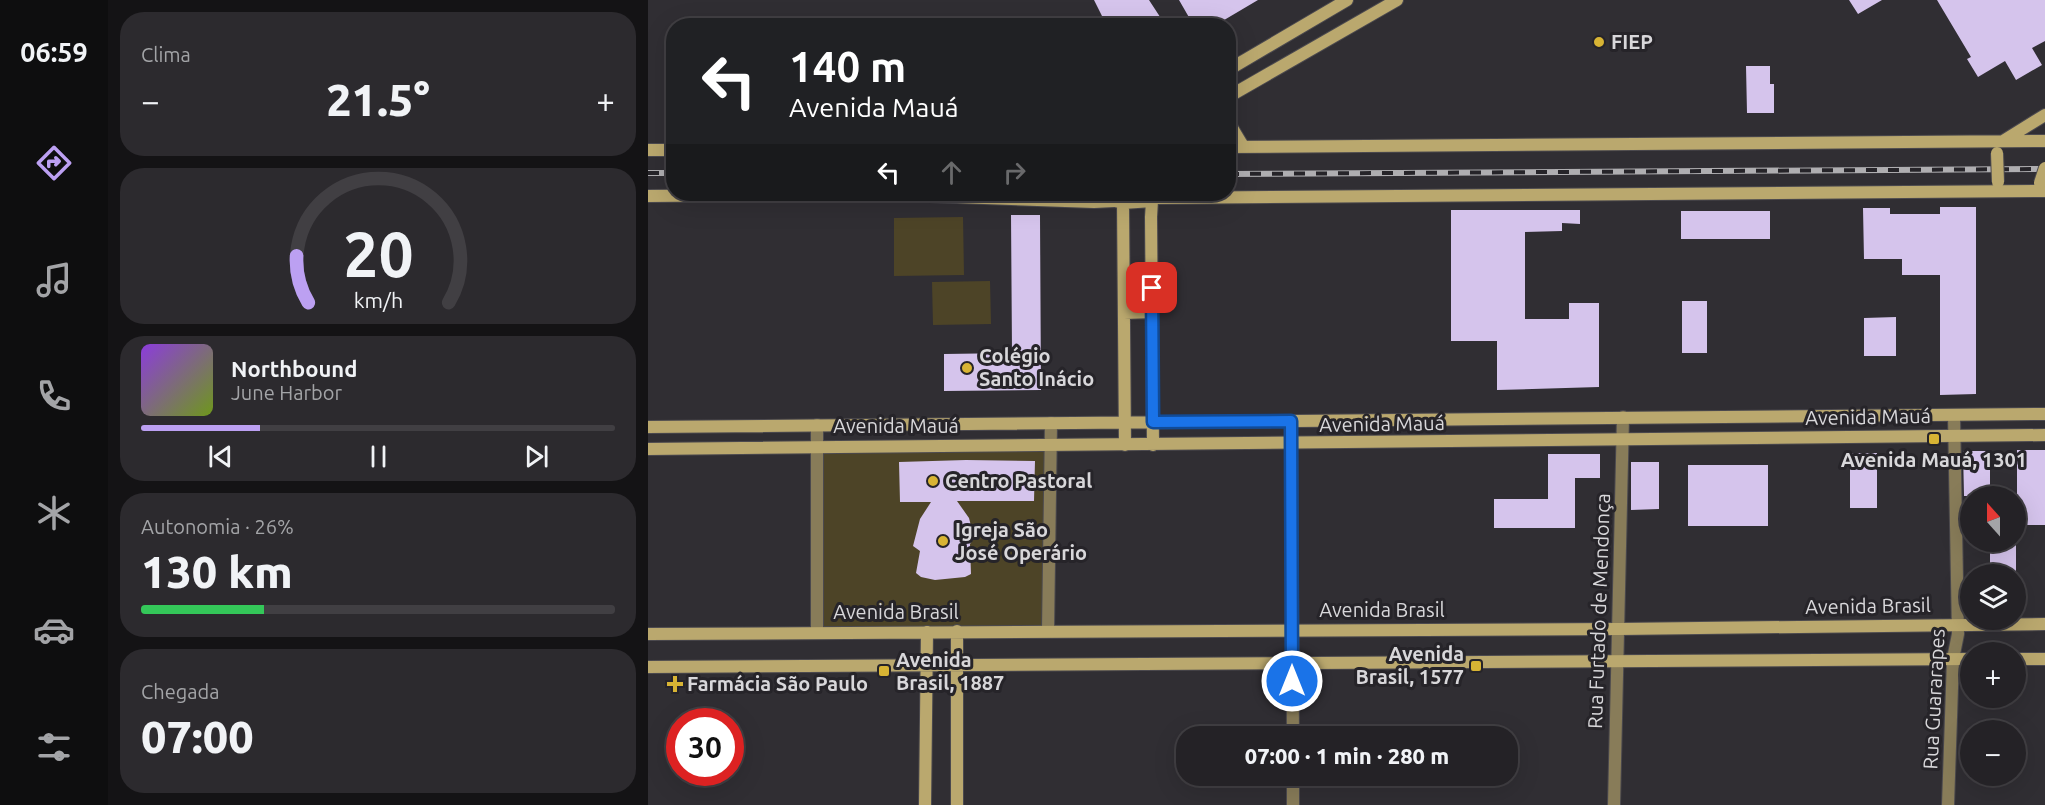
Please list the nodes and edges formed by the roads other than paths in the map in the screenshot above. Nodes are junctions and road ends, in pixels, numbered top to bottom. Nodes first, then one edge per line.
1 (1347, 0) edge
2 (1397, 0) edge
3 (1236, 65) edge
4 (1236, 91) edge
5 (2045, 115) edge
6 (1236, 134) edge
7 (2045, 143) edge
8 (1236, 146) edge
9 (1244, 146) junction
10 (1999, 147) junction
11 (648, 150) edge
12 (666, 150) edge
13 (2045, 168) edge
14 (2000, 186) junction
15 (2040, 188) edge
16 (648, 196) edge
17 (666, 196) edge
18 (1236, 197) edge
19 (1067, 201) edge
20 (1101, 201) edge
21 (1116, 201) edge
22 (1156, 201) edge
23 (1152, 312) junction
24 (1124, 313) junction
25 (2045, 414) edge
26 (1954, 416) junction
27 (1623, 417) junction
28 (1291, 421) junction
29 (1153, 422) junction
30 (1051, 423) junction
31 (1125, 423) junction
32 (817, 425) junction
33 (648, 427) edge
34 (1954, 435) junction
35 (2045, 435) edge
36 (1623, 441) junction
37 (1291, 444) junction
38 (1051, 445) junction
39 (1125, 445) junction
40 (1153, 445) junction
41 (817, 446) junction
42 (648, 449) edge
43 (1958, 624) junction
44 (2045, 624) edge
45 (1619, 629) junction
46 (1292, 630) junction
47 (957, 631) junction
48 (1048, 631) junction
49 (927, 632) junction
50 (817, 633) junction
51 (648, 634) edge
52 (1953, 659) junction
53 (1960, 659) edge
54 (2026, 659) edge
55 (2045, 659) edge
56 (1617, 660) junction
57 (1292, 663) junction
58 (926, 666) junction
59 (957, 666) junction
60 (648, 667) edge
61 (1293, 726) edge
62 (1293, 786) edge
63 (925, 805) edge
64 (957, 805) edge
65 (1293, 805) edge
66 (1614, 805) edge
67 (1948, 805) edge

1 - 3 main road
2 - 4 main road
5 - 10 main road
6 - 9 main road
7 - 10 main road
8 - 9 main road
9 - 10 main road
10 - 14 main road, bridge
11 - 12 main road
13 - 15 main road, bridge
14 - 15 main road
14 - 18 main road
16 - 17 main road
19 - 20 main road
21 - 24 main road
22 - 23 main road
23 - 24 main road
23 - 29 main road
24 - 31 main road
25 - 26 main road, Avenida Mauá
26 - 27 main road, Avenida Mauá
26 - 34 street, Rua Guararapes
27 - 28 main road, Avenida Mauá
27 - 36 street, Rua Furtado de Mendonça
28 - 29 main road, Avenida Mauá
28 - 37 street
29 - 31 main road, Avenida Mauá
29 - 40 main road
30 - 31 main road, Avenida Mauá
30 - 32 main road, Avenida Mauá
30 - 38 street
31 - 39 main road
32 - 33 main road, Avenida Mauá
32 - 41 street
34 - 35 main road, Avenida Mauá
34 - 36 main road, Avenida Mauá
34 - 43 street, Rua Guararapes
36 - 37 main road, Avenida Mauá
36 - 45 street, Rua Furtado de Mendonça
37 - 40 main road, Avenida Mauá
37 - 46 street
38 - 39 main road, Avenida Mauá
38 - 41 main road, Avenida Mauá
38 - 48 street
39 - 40 main road, Avenida Mauá
41 - 42 main road, Avenida Mauá
41 - 50 street
43 - 44 main road, Avenida Brasil
43 - 45 main road, Avenida Brasil
43 - 52 street, Rua Guararapes
45 - 46 main road, Avenida Brasil
45 - 56 street, Rua Furtado de Mendonça
46 - 48 main road, Avenida Brasil
46 - 57 street
47 - 48 main road, Avenida Brasil
47 - 49 main road, Avenida Brasil
47 - 59 main road
49 - 50 main road, Avenida Brasil
49 - 58 main road
50 - 51 main road, Avenida Brasil
52 - 53 main road
52 - 56 main road
52 - 67 street, Rua Guararapes
54 - 55 main road
56 - 57 main road
56 - 66 street, Rua Furtado de Mendonça
57 - 59 main road
57 - 61 street
58 - 59 main road
58 - 60 main road
58 - 63 main road
59 - 64 main road
62 - 65 street

